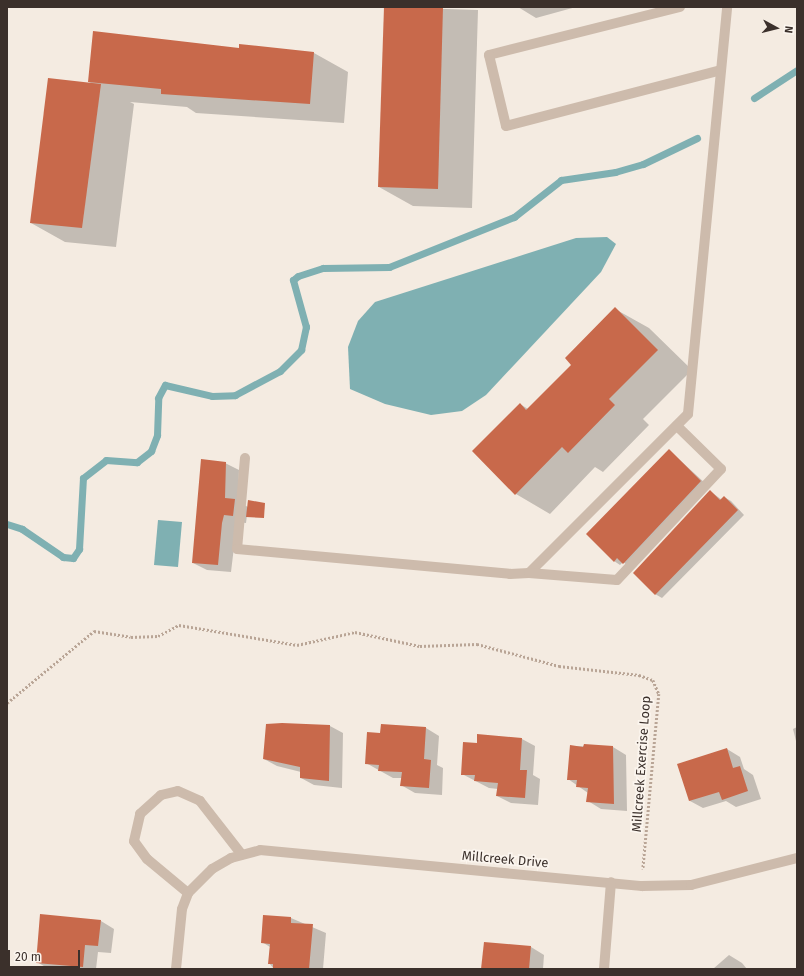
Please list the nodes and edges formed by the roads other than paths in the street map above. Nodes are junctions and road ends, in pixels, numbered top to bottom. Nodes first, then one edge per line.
1 (680, 7) edge
2 (727, 7) edge
3 (721, 70) junction
4 (677, 426) junction
5 (245, 458) dead end
6 (529, 572) junction
7 (242, 855) junction
8 (797, 858) edge
9 (611, 882) junction
10 (188, 893) junction
11 (176, 969) edge
12 (604, 969) edge

1 - 3 street
2 - 3 street
3 - 4 street
4 - 6 street
4 - 6 street
5 - 6 street
7 - 9 street, Millcreek Drive
7 - 10 street, Millcreek Drive
7 - 10 street
8 - 9 street, Millcreek Drive
9 - 12 street
10 - 11 street

